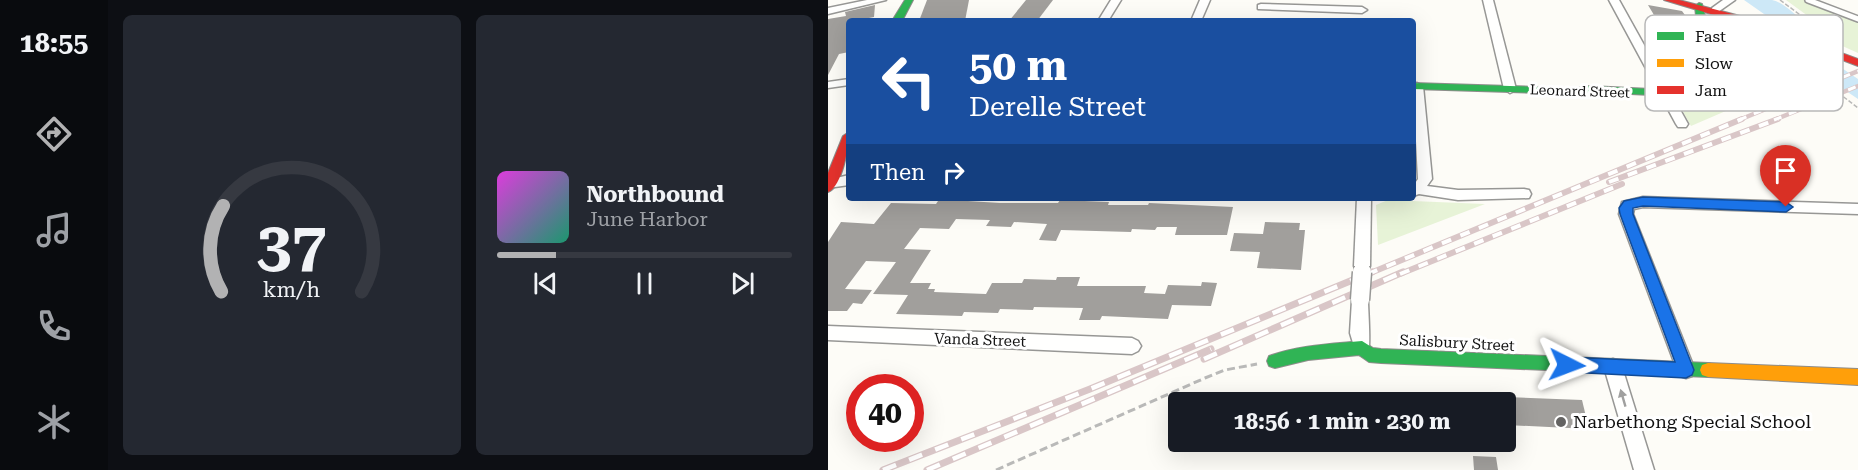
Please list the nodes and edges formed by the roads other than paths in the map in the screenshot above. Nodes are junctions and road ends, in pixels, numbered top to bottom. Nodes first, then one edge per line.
1 (881, 0) edge
2 (895, 0) edge
3 (909, 0) edge
4 (1116, 0) edge
5 (1205, 0) edge
6 (1488, 0) edge
7 (1614, 0) edge
8 (1668, 0) edge
9 (1730, 0) edge
10 (1808, 0) edge
11 (1362, 5) edge
12 (1699, 6) junction
13 (1261, 7) dead end
14 (1715, 10) junction
15 (828, 11) edge
16 (1701, 15) edge
17 (1730, 15) edge
18 (892, 18) edge
19 (899, 18) edge
20 (1105, 18) edge
21 (1197, 18) edge
22 (1858, 19) edge
23 (1843, 55) edge
24 (1645, 58) edge
25 (1858, 63) edge
26 (846, 82) edge
27 (828, 85) edge
28 (1416, 86) edge
29 (1509, 89) junction
30 (1645, 92) edge
31 (1416, 95) edge
32 (1674, 111) edge
33 (1682, 124) dead end
34 (846, 144) edge
35 (846, 181) edge
36 (829, 186) edge
37 (1416, 190) edge
38 (1524, 194) dead end
39 (1364, 201) edge
40 (1858, 210) edge
41 (828, 333) edge
42 (1131, 346) dead end
43 (1362, 348) junction
44 (1275, 361) road end
45 (1613, 367) junction
46 (1686, 370) junction
47 (1858, 377) edge
48 (1644, 470) edge

1 - 15 street
2 - 18 street
3 - 19 street
4 - 20 street
5 - 21 street
6 - 29 street
7 - 24 street
8 - 12 street
9 - 14 street
10 - 22 lane
11 - 13 street
12 - 14 street
12 - 16 street, Leonard Street
14 - 17 street
23 - 25 street
26 - 27 street
28 - 29 street, Leonard Street
29 - 30 street, Leonard Street
31 - 37 street
32 - 33 street
34 - 36 street
35 - 36 street
37 - 38 street
39 - 43 street, bridge
40 - 46 street
41 - 42 street, Vanda Street
43 - 44 street, Salisbury Street
43 - 45 street, Salisbury Street
45 - 46 street, Salisbury Street
48 -> 45 street
46 - 47 street, Salisbury Street

